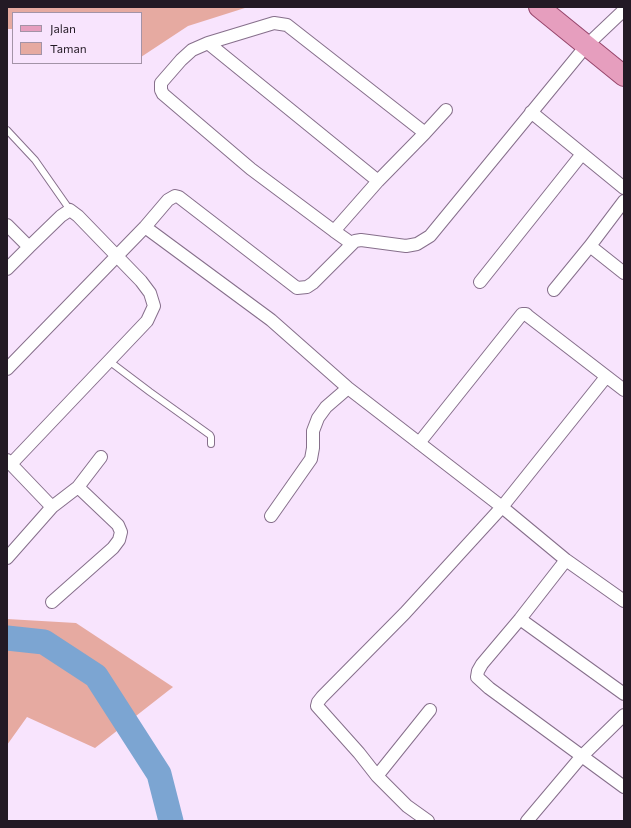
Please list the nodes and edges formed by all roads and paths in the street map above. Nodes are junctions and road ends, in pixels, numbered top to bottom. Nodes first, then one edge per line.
1 (549, 10) edge
2 (624, 10) edge
3 (208, 43) junction
4 (586, 46) junction
5 (624, 76) edge
6 (446, 110) dead end
7 (531, 112) junction
8 (7, 130) edge
9 (426, 133) junction
10 (582, 154) junction
11 (378, 181) junction
12 (624, 188) edge
13 (624, 201) edge
14 (70, 210) junction
15 (7, 225) edge
16 (146, 227) junction
17 (334, 230) junction
18 (351, 243) junction
19 (29, 246) junction
20 (590, 246) junction
21 (116, 256) junction
22 (7, 269) edge
23 (624, 273) edge
24 (480, 282) dead end
25 (554, 290) dead end
26 (109, 361) junction
27 (7, 369) edge
28 (606, 377) junction
29 (348, 388) junction
30 (624, 390) edge
31 (419, 443) junction
32 (211, 444) dead end
33 (101, 457) dead end
34 (9, 462) edge
35 (78, 487) junction
36 (52, 507) junction
37 (502, 507) junction
38 (271, 516) dead end
39 (7, 558) edge
40 (566, 560) junction
41 (624, 600) edge
42 (52, 602) dead end
43 (520, 619) junction
44 (624, 694) edge
45 (430, 710) dead end
46 (624, 715) edge
47 (581, 757) junction
48 (377, 776) junction
49 (624, 787) edge
50 (428, 821) edge
51 (527, 821) edge

1 - 4 main road
2 - 4 street
3 - 9 street
3 - 11 street
3 - 17 street
4 - 5 main road
4 - 7 street
6 - 9 street
7 - 10 street
7 - 18 street
8 - 14 lane
9 - 11 street
10 - 12 street
10 - 24 street
11 - 17 street
13 - 20 street
14 - 19 street
14 - 21 street
15 - 19 street
16 - 18 street
16 - 21 street
16 - 29 street
17 - 18 street
19 - 22 street
20 - 23 street
20 - 25 street
21 - 26 street
21 - 27 street
26 - 32 lane
26 - 34 street
28 - 30 street
28 - 31 street
28 - 37 street
29 - 31 street
29 - 38 street
31 - 37 street
33 - 35 street
34 - 36 street
35 - 36 street
35 - 42 street
36 - 39 street
37 - 40 street
37 - 48 street
40 - 41 street
40 - 43 street
43 - 44 street
43 - 47 street
45 - 48 street
46 - 47 street
47 - 49 street
47 - 51 street
48 - 50 street

